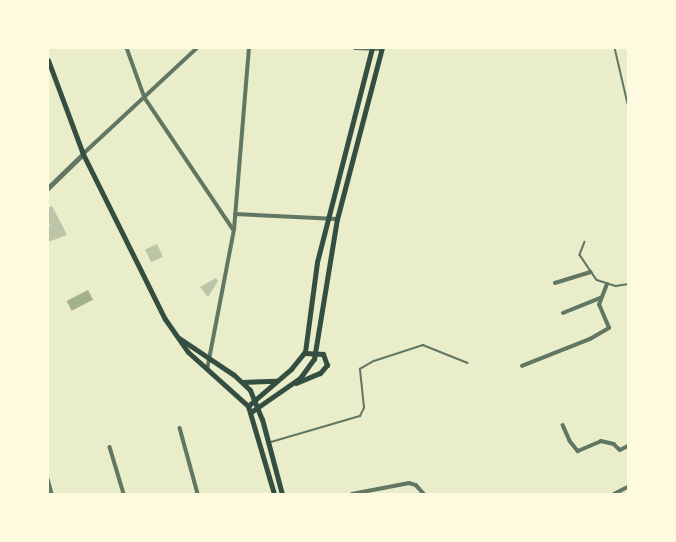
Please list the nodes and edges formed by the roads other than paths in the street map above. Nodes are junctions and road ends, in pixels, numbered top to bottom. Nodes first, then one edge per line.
1 (127, 48) edge
2 (197, 48) edge
3 (249, 48) edge
4 (355, 48) edge
5 (372, 48) edge
6 (615, 48) edge
7 (382, 49) edge
8 (48, 60) edge
9 (360, 91) junction
10 (370, 94) junction
11 (144, 98) junction
12 (628, 104) edge
13 (83, 154) junction
14 (48, 188) edge
15 (235, 214) junction
16 (327, 217) junction
17 (337, 219) junction
18 (234, 230) junction
19 (585, 242) dead end
20 (317, 262) junction
21 (327, 265) junction
22 (590, 272) junction
23 (555, 283) dead end
24 (607, 284) junction
25 (628, 284) edge
26 (600, 298) junction
27 (562, 313) dead end
28 (177, 336) junction
29 (316, 352) junction
30 (304, 353) junction
31 (210, 358) junction
32 (468, 364) dead end
33 (522, 366) dead end
34 (207, 370) junction
35 (277, 381) junction
36 (242, 382) junction
37 (290, 386) junction
38 (254, 400) junction
39 (248, 406) junction
40 (258, 408) junction
41 (251, 412) junction
42 (563, 425) dead end
43 (180, 428) dead end
44 (268, 443) junction
45 (628, 446) edge
46 (110, 447) dead end
47 (48, 479) edge
48 (628, 487) edge
49 (52, 494) edge
50 (124, 494) edge
51 (198, 494) edge
52 (274, 494) edge
53 (282, 494) edge
54 (352, 494) edge
55 (424, 494) edge
56 (614, 494) edge

1 - 11 street
2 - 11 street
3 - 15 street
4 - 5 street
5 - 7 street
5 - 9 main road
6 - 12 lane
7 - 10 main road
8 - 13 main road
9 - 10 main road
9 - 16 main road
10 - 17 main road
11 - 13 street
11 - 18 street
13 - 14 street
13 - 28 main road
15 - 16 street
15 - 18 street
16 - 17 street
16 - 20 main road
17 - 21 main road
18 - 31 street
19 - 22 lane
20 - 21 main road
20 - 30 main road
21 - 29 main road
22 - 23 street
22 - 24 lane
24 - 25 lane
24 - 26 street
26 - 27 street
26 - 33 street
28 - 31 main road
28 - 34 main road
29 - 30 main road
29 - 37 main road
29 - 37 main road
30 - 35 main road
31 - 34 street
31 - 36 main road
32 - 44 lane
34 - 39 main road
35 - 36 main road
35 - 38 main road
36 - 38 main road
37 - 40 main road
38 - 39 main road
38 - 40 main road
39 - 41 main road
40 - 41 main road
40 - 44 main road
41 - 52 main road
42 - 45 street
43 - 51 street
44 - 53 main road
46 - 50 street
47 - 49 street
48 - 56 street
54 - 55 street

